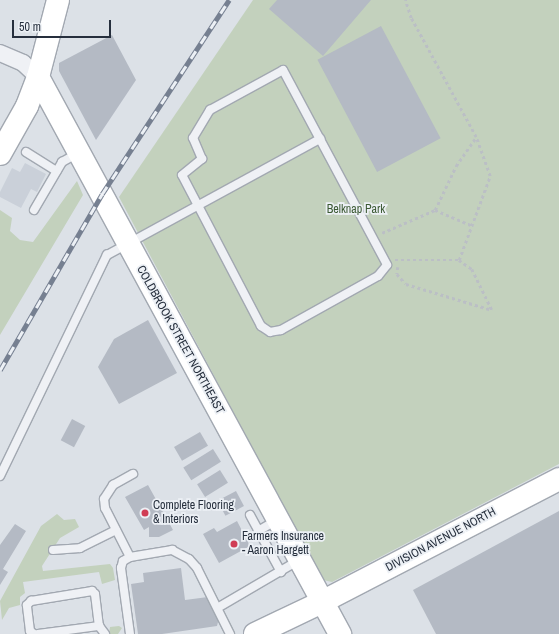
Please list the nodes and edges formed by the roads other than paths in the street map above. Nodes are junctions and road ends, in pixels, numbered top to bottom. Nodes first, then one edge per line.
1 (58, 0) edge
2 (0, 53) edge
3 (38, 77) junction
4 (320, 139) junction
5 (26, 152) dead end
6 (80, 152) junction
7 (0, 154) edge
8 (57, 171) junction
9 (197, 205) junction
10 (34, 210) dead end
11 (127, 242) junction
12 (133, 474) dead end
13 (0, 476) edge
14 (559, 479) edge
15 (250, 515) dead end
16 (278, 520) junction
17 (116, 530) junction
18 (258, 531) junction
19 (53, 550) dead end
20 (130, 557) junction
21 (300, 560) junction
22 (281, 572) junction
23 (322, 602) junction
24 (219, 607) junction
25 (99, 626) junction
26 (34, 634) edge
27 (38, 634) edge
28 (96, 634) edge
29 (105, 634) edge
30 (130, 634) edge
31 (230, 634) edge
32 (255, 634) edge
33 (340, 634) edge

1 - 3 street
2 - 3 street
3 - 6 street, COLDBROOK STREET NORTHEAST
3 - 7 street
4 - 9 lane
4 - 9 lane
4 - 9 lane
5 - 8 lane
6 - 8 lane
6 - 11 street, COLDBROOK STREET NORTHEAST
8 - 10 lane
9 - 11 lane
11 - 13 lane
11 - 16 street, COLDBROOK STREET NORTHEAST
12 - 17 lane
14 - 23 street, DIVISION AVENUE NORTH
15 - 18 lane
16 - 18 lane
16 - 21 street, COLDBROOK STREET NORTHEAST
17 - 19 lane
17 - 20 lane
18 - 22 lane
20 - 24 lane
20 - 30 lane
21 - 22 lane
21 - 23 street, COLDBROOK STREET NORTHEAST
22 - 24 lane
23 - 32 street, DIVISION AVENUE NORTH
23 - 33 street, COLDBROOK STREET NORTHEAST
24 - 31 lane
25 - 26 lane
25 - 27 lane
25 - 28 lane
25 - 29 lane

